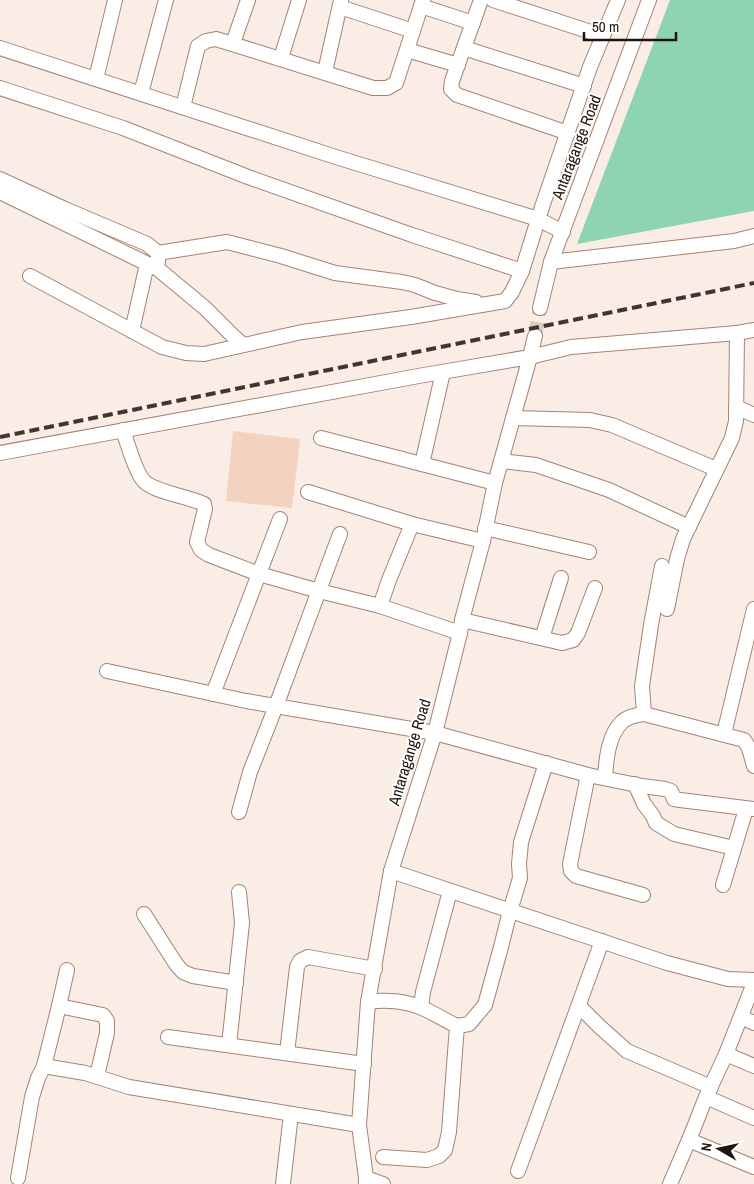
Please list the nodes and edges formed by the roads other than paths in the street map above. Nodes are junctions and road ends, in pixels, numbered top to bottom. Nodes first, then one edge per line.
1 (115, 0) edge
2 (166, 0) edge
3 (248, 0) edge
4 (299, 0) edge
5 (481, 0) edge
6 (493, 0) edge
7 (618, 0) edge
8 (650, 0) edge
9 (422, 3) edge
10 (340, 4) edge
11 (473, 23) junction
12 (413, 31) junction
13 (603, 36) junction
14 (234, 43) junction
15 (0, 48) edge
16 (464, 48) junction
17 (407, 50) junction
18 (281, 58) junction
19 (458, 64) junction
20 (324, 72) junction
21 (96, 79) junction
22 (584, 86) junction
23 (0, 88) edge
24 (140, 93) junction
25 (183, 107) junction
26 (568, 132) junction
27 (0, 179) edge
28 (0, 192) edge
29 (538, 219) junction
30 (563, 232) junction
31 (754, 236) edge
32 (158, 254) junction
33 (552, 262) junction
34 (152, 267) junction
35 (522, 272) junction
36 (30, 276) dead end
37 (486, 304) junction
38 (540, 308) tunnel mouth
39 (754, 330) edge
40 (132, 331) junction
41 (737, 333) junction
42 (535, 336) tunnel mouth
43 (244, 345) junction
44 (530, 357) junction
45 (443, 372) junction
46 (736, 407) junction
47 (754, 415) edge
48 (513, 418) junction
49 (123, 430) junction
50 (321, 438) dead end
51 (0, 453) edge
52 (501, 461) junction
53 (422, 464) junction
54 (716, 469) junction
55 (495, 483) junction
56 (308, 492) dead end
57 (280, 519) dead end
58 (412, 524) junction
59 (689, 527) junction
60 (340, 534) dead end
61 (484, 534) junction
62 (589, 552) dead end
63 (662, 566) dead end
64 (259, 574) junction
65 (561, 578) dead end
66 (595, 588) dead end
67 (319, 591) junction
68 (380, 606) junction
69 (754, 609) edge
70 (667, 610) dead end
71 (461, 627) junction
72 (542, 638) junction
73 (106, 671) dead end
74 (213, 694) junction
75 (276, 706) junction
76 (644, 714) junction
77 (435, 733) junction
78 (724, 734) junction
79 (546, 763) junction
80 (754, 766) edge
81 (588, 775) junction
82 (604, 778) junction
83 (635, 784) junction
84 (750, 809) edge
85 (239, 812) dead end
86 (734, 848) junction
87 (391, 871) junction
88 (723, 885) dead end
89 (450, 891) junction
90 (239, 892) dead end
91 (643, 895) dead end
92 (510, 910) junction
93 (144, 914) dead end
94 (602, 941) junction
95 (374, 969) junction
96 (67, 970) dead end
97 (754, 981) edge
98 (236, 983) junction
99 (368, 1002) junction
100 (59, 1006) junction
101 (578, 1006) junction
102 (421, 1007) junction
103 (741, 1017) junction
104 (754, 1023) edge
105 (457, 1026) junction
106 (168, 1036) dead end
107 (229, 1045) junction
108 (287, 1053) junction
109 (726, 1054) junction
110 (364, 1064) junction
111 (44, 1066) junction
112 (754, 1066) edge
113 (97, 1076) junction
114 (708, 1092) junction
115 (291, 1114) junction
116 (754, 1118) edge
117 (359, 1125) junction
118 (689, 1140) junction
119 (383, 1157) dead end
120 (754, 1167) edge
121 (518, 1171) dead end
122 (18, 1178) dead end
123 (366, 1181) edge
124 (283, 1184) edge
125 (383, 1184) edge
126 (670, 1184) edge

1 - 21 street
2 - 24 street
3 - 14 street
4 - 18 street
5 - 11 street
6 - 13 street
7 - 13 street
8 - 30 street, Antaragange Road
9 - 11 street
9 - 12 street
10 - 12 street
10 - 20 street
11 - 16 street
12 - 17 street
13 - 22 street
14 - 18 street
14 - 25 street
15 - 21 street
16 - 19 street
16 - 22 street
17 - 19 street
17 - 20 street
18 - 20 street
19 - 26 street
21 - 24 street
22 - 26 street
23 - 35 street
24 - 25 street
25 - 29 street
26 - 29 street
27 - 32 street
28 - 34 street
29 - 30 street
29 - 35 street
30 - 33 street, Antaragange Road
31 - 33 street
32 - 34 street
32 - 37 street
33 - 38 street, Antaragange Road
34 - 40 street
34 - 43 street
35 - 37 street
36 - 40 street
37 - 43 street
39 - 41 street
40 - 43 street
41 - 44 street
41 - 46 street
42 - 44 street, Antaragange Road
44 - 45 street
44 - 48 street, Antaragange Road
45 - 49 street
45 - 53 street
46 - 47 street
46 - 54 street
48 - 52 street, Antaragange Road
48 - 54 street
49 - 51 street
49 - 64 street
50 - 53 street
52 - 55 street, Antaragange Road
52 - 59 street
53 - 55 street
54 - 59 street
55 - 61 street, Antaragange Road
56 - 58 street
57 - 64 street
58 - 61 street
58 - 68 street
59 - 70 street
60 - 67 street
61 - 62 street
61 - 71 street, Antaragange Road
63 - 76 street
64 - 67 street
64 - 74 street
65 - 72 street
66 - 72 street
67 - 68 street
67 - 75 street
68 - 71 street
69 - 78 street
71 - 72 street
71 - 77 street, Antaragange Road
73 - 74 street
74 - 75 street
75 - 77 street
75 - 85 street
76 - 78 street
76 - 82 street
77 - 79 street
77 - 87 street, Antaragange Road
78 - 80 street
79 - 81 street
79 - 92 street
81 - 82 street
81 - 91 street
82 - 83 street
83 - 84 street
83 - 86 street
84 - 86 street
86 - 88 street
87 - 89 street
87 - 95 street, Antaragange Road
89 - 92 street
89 - 102 street
90 - 98 street
92 - 94 street
92 - 105 street
93 - 98 street
94 - 97 street
94 - 101 street
95 - 99 street, Antaragange Road
95 - 108 street
96 - 100 street
97 - 103 street
98 - 107 street
99 - 102 street
99 - 110 street, Antaragange Road
100 - 111 street
100 - 113 street
101 - 114 street
101 - 121 street
102 - 105 street
103 - 104 street
103 - 109 street
105 - 119 street
106 - 107 street
107 - 108 street
108 - 110 street
109 - 112 street
109 - 114 street
110 - 117 street, Antaragange Road
111 - 113 street
111 - 122 street
113 - 115 street
114 - 116 street
114 - 118 street
115 - 117 street
115 - 124 street
117 - 123 street, Antaragange Road
118 - 120 street
118 - 126 street
123 - 125 street

